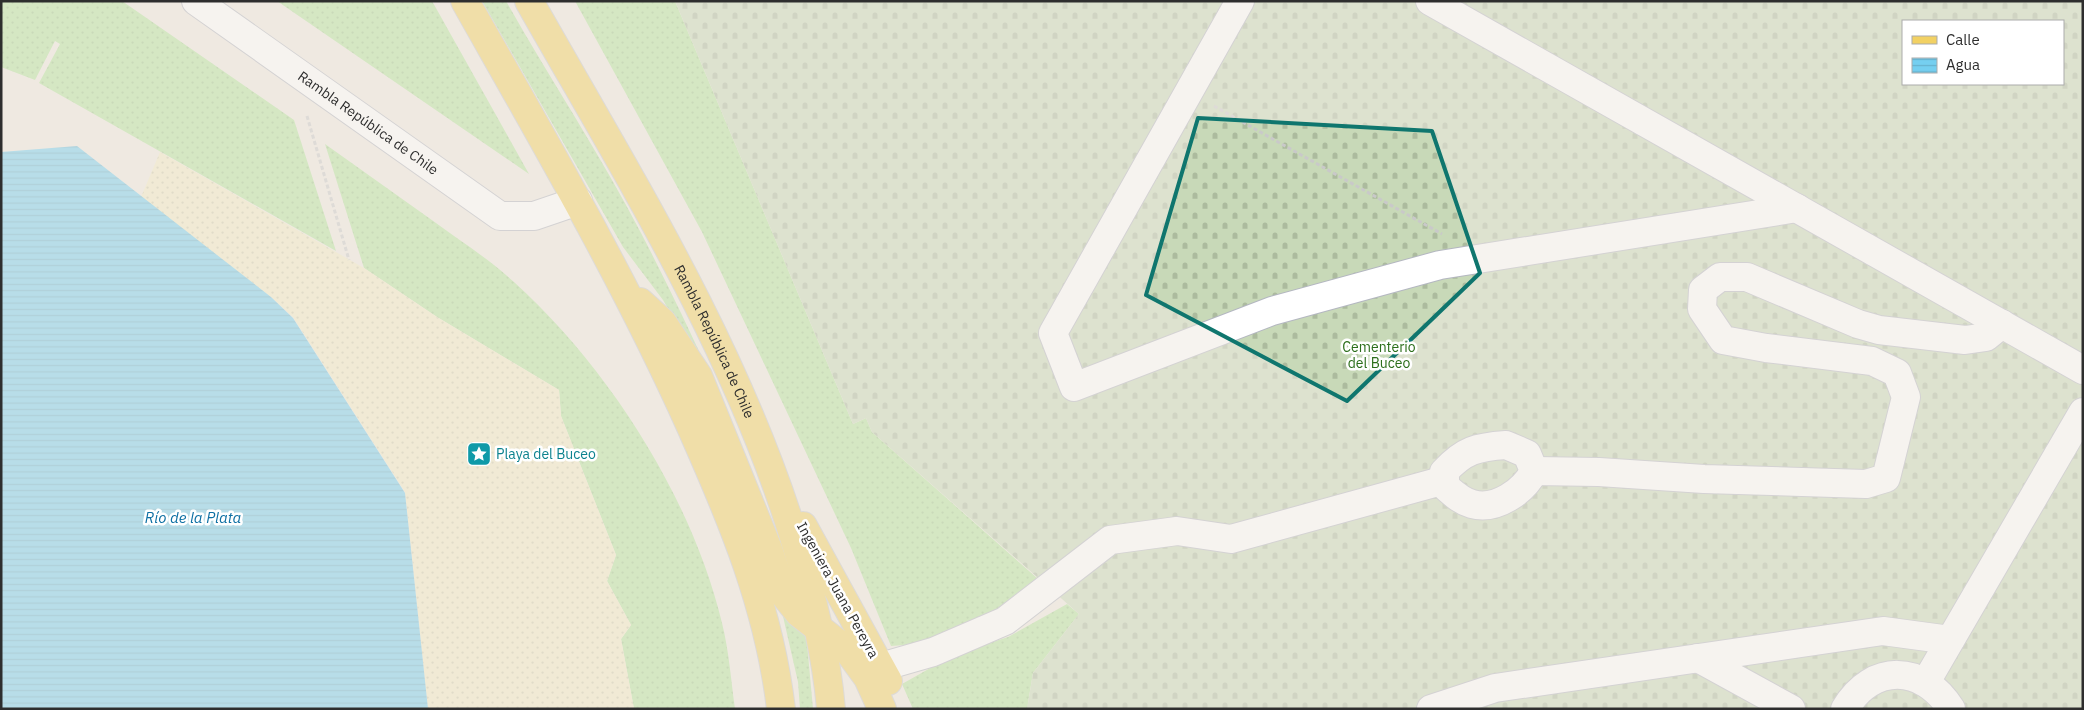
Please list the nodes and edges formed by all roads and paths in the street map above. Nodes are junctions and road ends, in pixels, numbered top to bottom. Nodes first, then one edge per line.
1 (196, 1) edge
2 (465, 1) edge
3 (529, 1) edge
4 (1240, 1) edge
5 (1430, 1) edge
6 (315, 85) junction
7 (1189, 92) junction
8 (578, 201) junction
9 (1796, 208) junction
10 (1484, 258) junction
11 (350, 260) dead end
12 (626, 289) junction
13 (2002, 324) junction
14 (2083, 370) edge
15 (2083, 412) edge
16 (1534, 471) junction
17 (774, 472) junction
18 (1445, 480) junction
19 (818, 629) junction
20 (1950, 640) junction
21 (1698, 658) junction
22 (881, 668) junction
23 (1926, 682) junction
24 (1492, 699) edge
25 (781, 709) edge
26 (831, 709) edge
27 (882, 709) edge
28 (900, 709) edge
29 (1431, 709) edge
30 (1791, 709) edge
31 (1845, 709) edge
32 (1951, 709) edge

1 - 6 street, Rambla República de Chile
2 - 8 main road
3 - 17 main road, Rambla República de Chile
4 - 7 street
5 - 9 street
6 - 8 street, Rambla República de Chile
6 - 11 path
7 - 10 path
7 - 10 street
8 - 12 main road
9 - 10 street
9 - 13 street
12 - 19 main road, Ingeniera Juana Pereyra
12 - 25 main road
13 - 14 street
13 - 16 street
15 - 20 street
16 - 18 street
16 - 18 street
17 - 19 main road, Rambla República de Chile
17 - 22 main road, Ingeniera Juana Pereyra
18 - 22 street
19 - 26 main road, Rambla República de Chile
19 - 27 main road, Ingeniera Juana Pereyra
20 - 21 street
20 - 23 street
21 - 24 street
21 - 30 street
22 - 28 main road, Ingeniera Juana Pereyra
23 - 31 street
23 - 32 street
24 - 29 street

